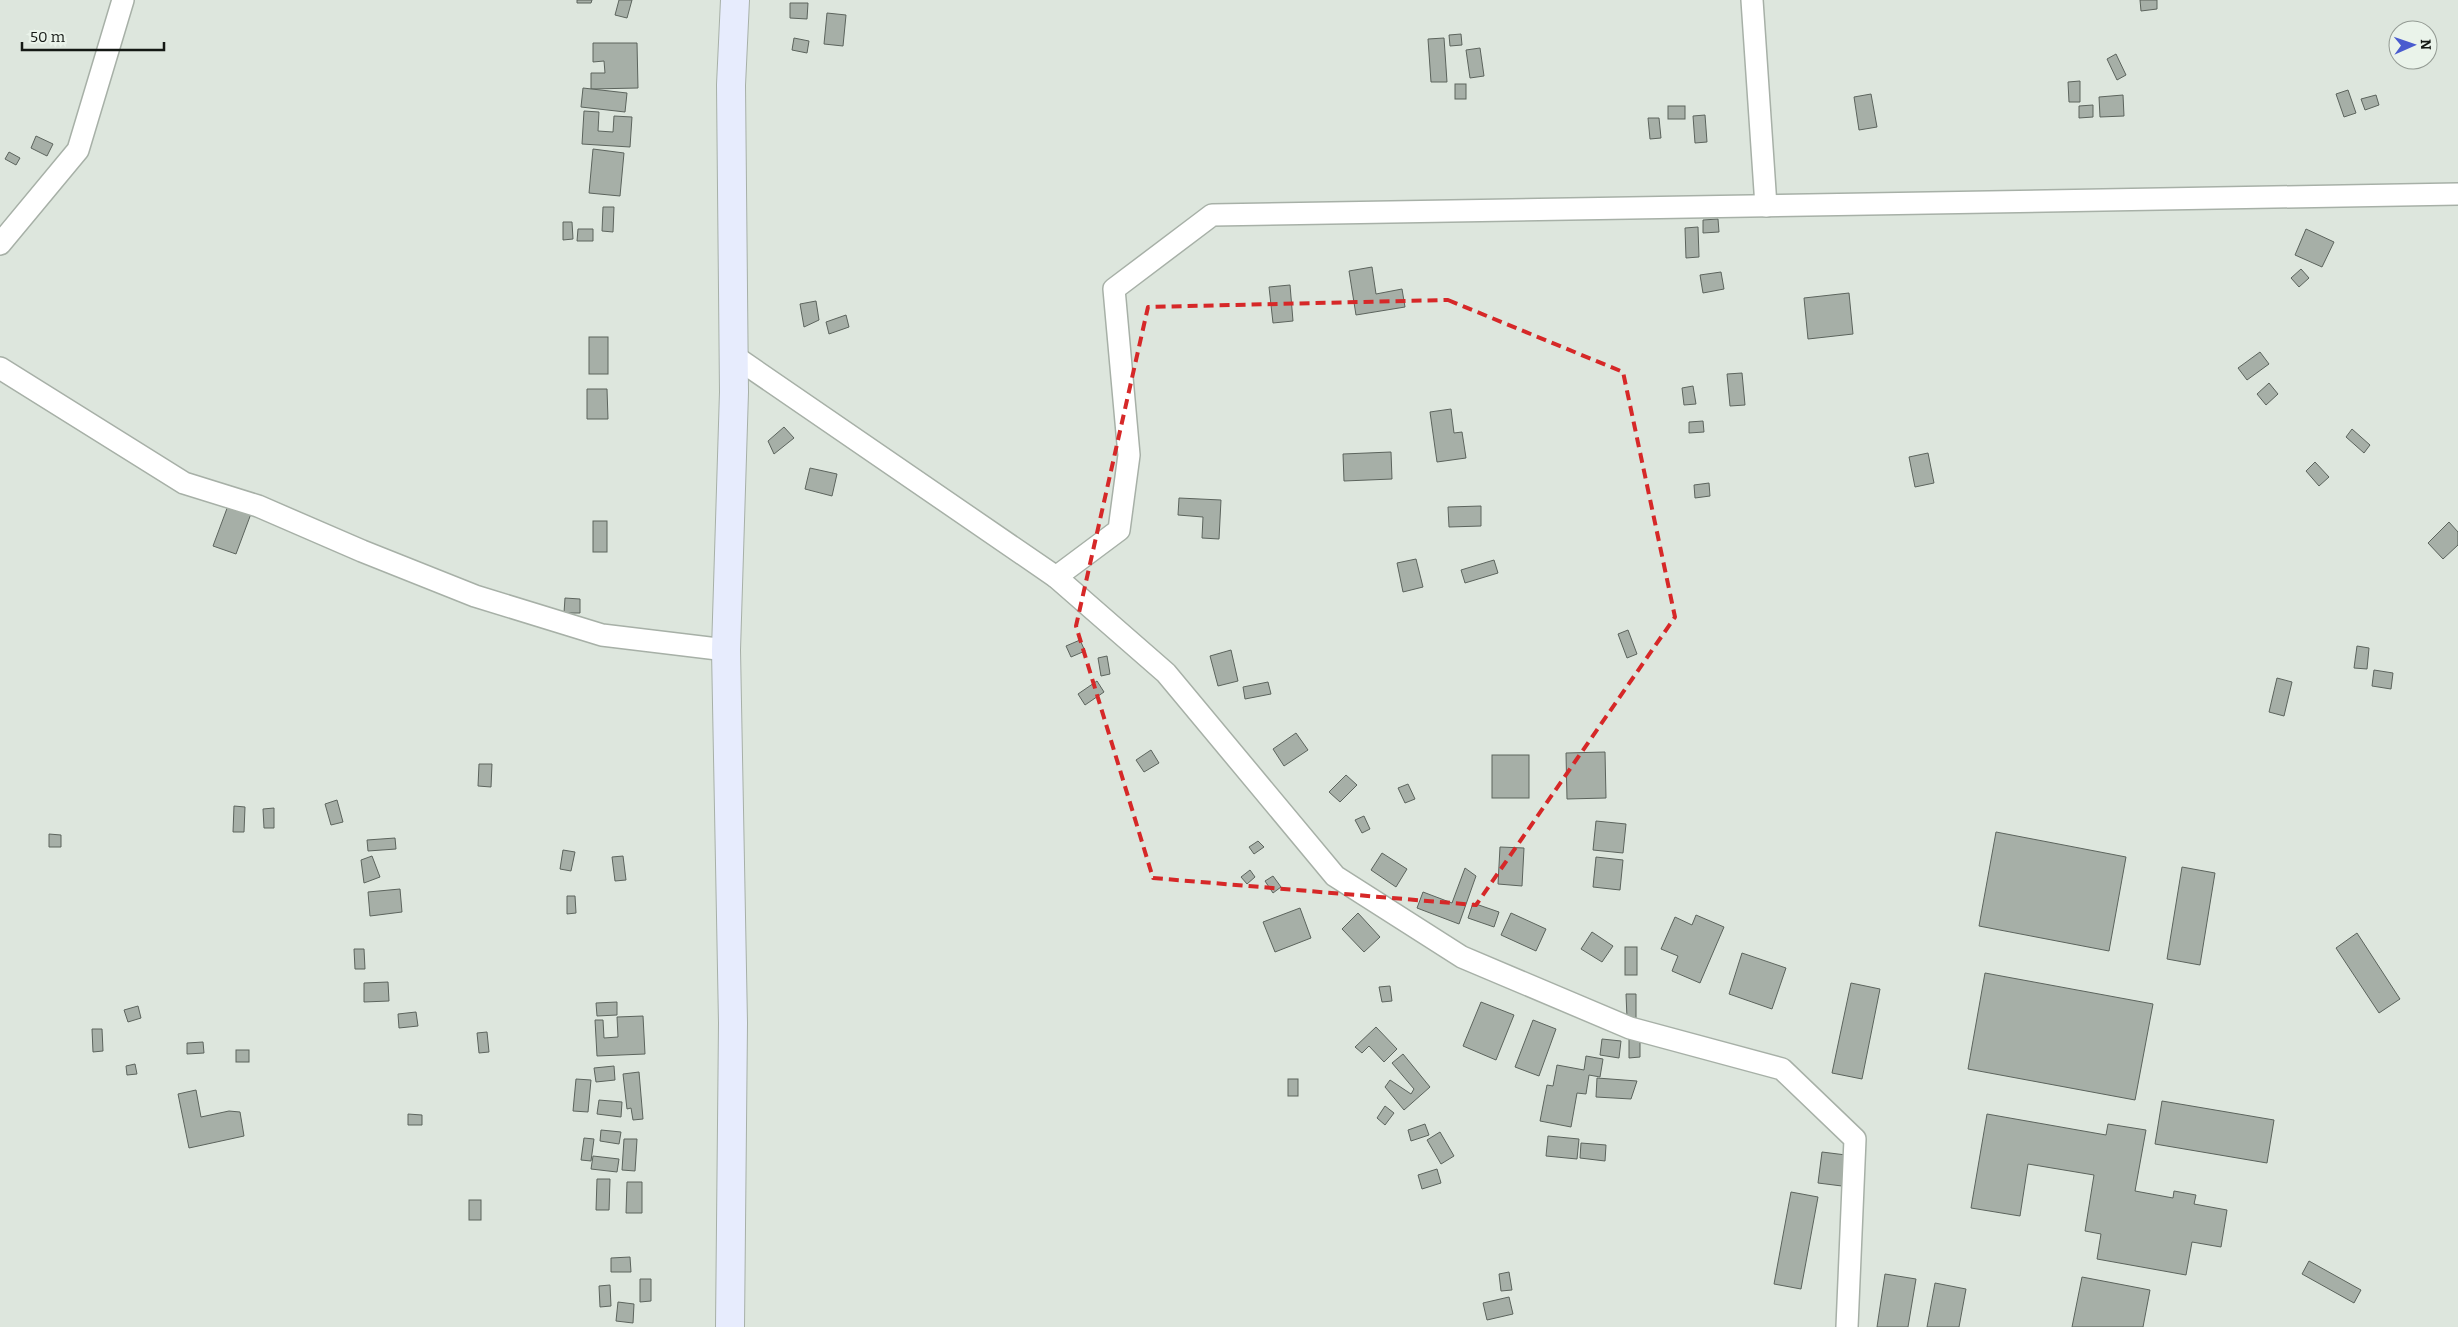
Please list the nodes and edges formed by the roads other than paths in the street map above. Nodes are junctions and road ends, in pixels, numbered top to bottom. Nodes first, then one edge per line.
1 (123, 0) edge
2 (735, 0) edge
3 (1752, 0) edge
4 (2458, 194) edge
5 (1766, 206) junction
6 (0, 244) edge
7 (734, 356) junction
8 (0, 368) edge
9 (1056, 576) junction
10 (726, 650) junction
11 (730, 1327) edge
12 (1847, 1327) edge

1 - 6 street
2 - 7 main road
3 - 5 street
4 - 5 street
5 - 9 street
7 - 9 street
7 - 10 main road
8 - 10 street
9 - 12 street
10 - 11 main road

